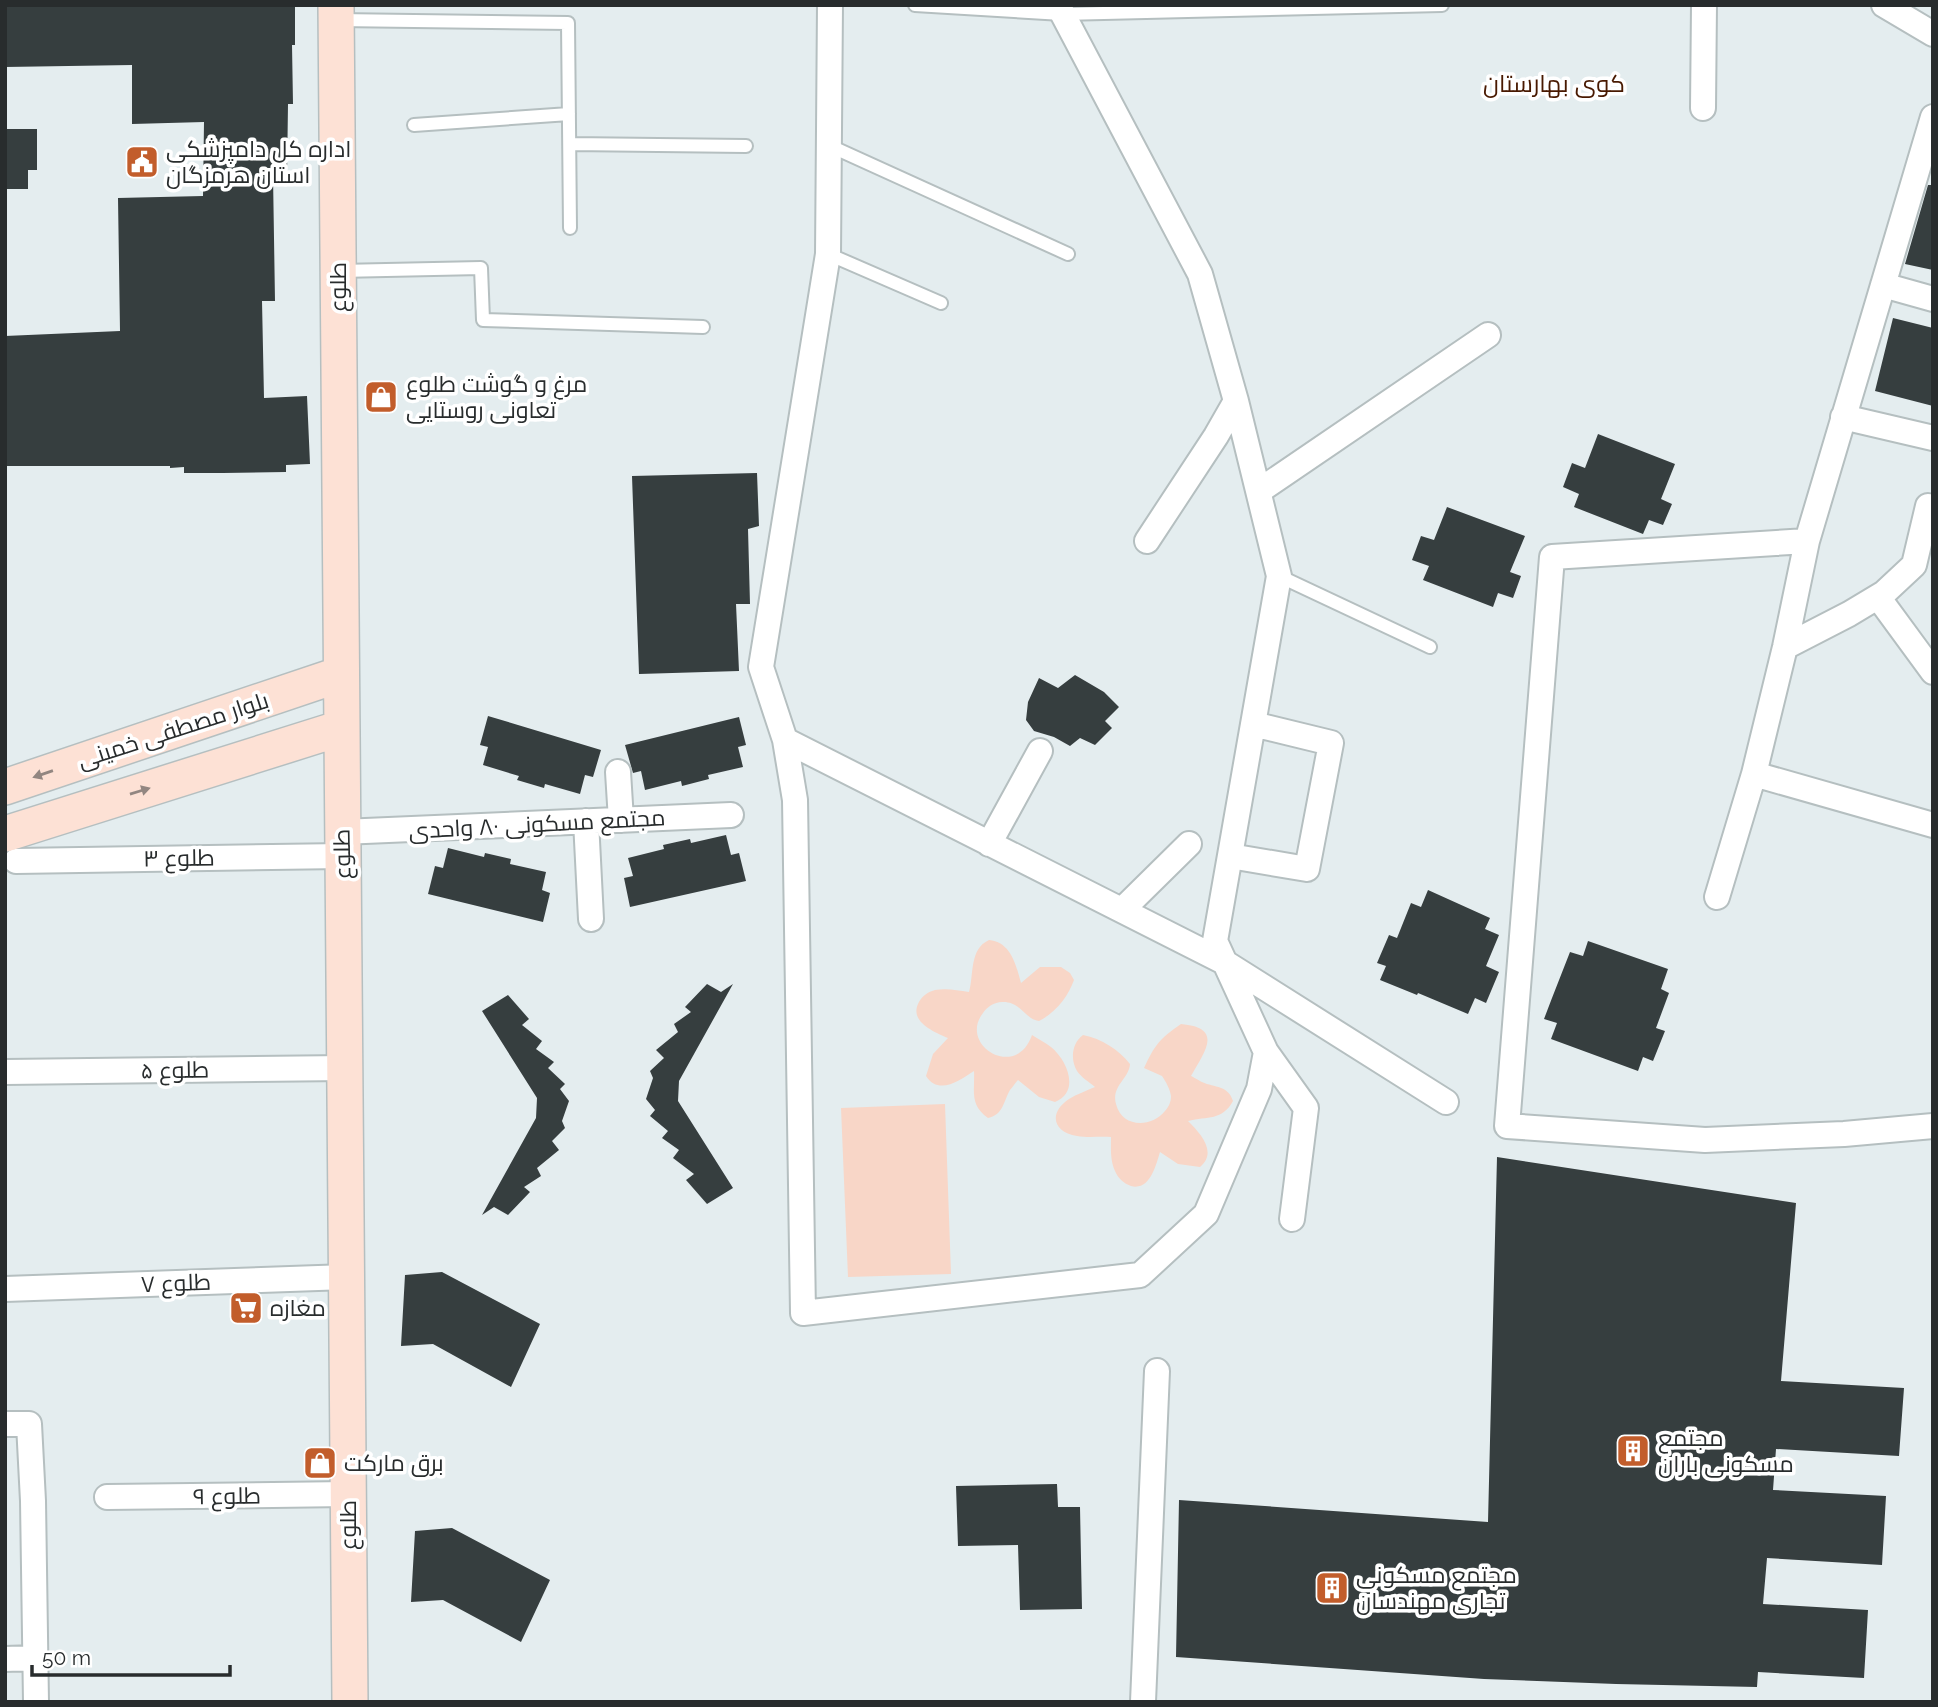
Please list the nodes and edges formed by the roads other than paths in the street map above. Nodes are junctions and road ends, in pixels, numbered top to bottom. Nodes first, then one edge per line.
1 (830, 5) edge
2 (915, 5) edge
3 (1441, 5) edge
4 (1704, 5) edge
5 (1896, 9) edge
6 (1060, 10) edge
7 (336, 13) edge
8 (1933, 34) edge
9 (1703, 108) dead end
10 (569, 114) junction
11 (1933, 117) edge
12 (414, 125) dead end
13 (569, 144) junction
14 (828, 145) junction
15 (746, 146) dead end
16 (1927, 157) edge
17 (570, 228) dead end
18 (828, 254) junction
19 (1068, 254) dead end
20 (338, 271) junction
21 (1883, 285) junction
22 (1933, 299) edge
23 (941, 303) dead end
24 (703, 327) dead end
25 (1488, 335) dead end
26 (1237, 401) junction
27 (1843, 417) junction
28 (1933, 438) edge
29 (1259, 491) junction
30 (1928, 506) dead end
31 (1147, 541) dead end
32 (1807, 541) junction
33 (1279, 576) junction
34 (1878, 597) junction
35 (1430, 647) dead end
36 (1785, 647) junction
37 (1933, 672) edge
38 (341, 674) junction
39 (1253, 724) junction
40 (341, 728) junction
41 (785, 740) junction
42 (1040, 751) dead end
43 (80, 761) junction
44 (618, 772) dead end
45 (1754, 774) junction
46 (5, 786) edge
47 (94, 806) junction
48 (731, 815) dead end
49 (621, 820) junction
50 (586, 821) junction
51 (1933, 825) edge
52 (342, 844) junction
53 (989, 844) junction
54 (1189, 844) dead end
55 (10, 847) edge
56 (1230, 856) junction
57 (1717, 897) dead end
58 (1122, 910) junction
59 (591, 919) dead end
60 (1224, 962) junction
61 (1266, 1052) junction
62 (345, 1068) junction
63 (5, 1072) edge
64 (1446, 1102) dead end
65 (1933, 1126) edge
66 (1292, 1219) dead end
67 (347, 1277) junction
68 (5, 1289) edge
69 (1157, 1371) dead end
70 (5, 1424) edge
71 (348, 1494) junction
72 (107, 1497) dead end
73 (5, 1658) edge
74 (35, 1658) junction
75 (36, 1702) edge
76 (350, 1702) edge
77 (1143, 1702) edge

1 - 14 street
2 - 6 lane
3 - 6 lane
4 - 9 street
5 - 8 street
6 - 26 street
7 - 10 lane
7 - 20 street, طلوع
10 - 12 lane
10 - 13 lane
11 - 16 street
13 - 15 lane
13 - 17 lane
14 - 18 street
14 - 19 lane
16 - 21 street
18 - 23 lane
18 - 41 street
20 - 24 lane
20 - 38 street, طلوع
21 - 22 street
21 - 27 street
25 - 29 street
26 - 29 street
26 - 31 street
27 - 28 street
27 - 32 street
29 - 33 street
30 - 34 street
32 - 36 street
32 - 65 street
33 - 35 lane
33 - 39 street
34 - 36 street
34 - 37 street
36 - 45 street
38 - 40 street, طلوع
38 - 43 street, بلوار مصطفی خمینی
39 - 56 street
39 - 56 street
47 -> 40 street, بلوار مصطفی خمینی
40 - 52 street, طلوع
41 - 53 street
41 - 61 street
42 - 53 street
43 -> 46 street, بلوار مصطفی خمینی
43 - 47 street
44 - 49 street
45 - 51 street
45 - 57 street
47 - 55 street, بلوار مصطفی خمینی
48 - 49 street, مجتمع مسکونی ۸۰ واحدی
49 - 50 street, مجتمع مسکونی ۸۰ واحدی
50 - 52 street, مجتمع مسکونی ۸۰ واحدی
50 - 59 street
52 - 55 street, طلوع ۳
52 - 62 street, طلوع
53 - 58 street
54 - 58 street
56 - 60 street
58 - 60 street
60 - 61 street
60 - 64 street
61 - 66 street
62 - 63 street, طلوع ۵
62 - 67 street, طلوع
67 - 68 street, طلوع ۷
67 - 71 street, طلوع
69 - 77 street
70 - 74 street
71 - 72 street, طلوع ۹
71 - 76 street, طلوع
73 - 74 street
74 - 75 street

